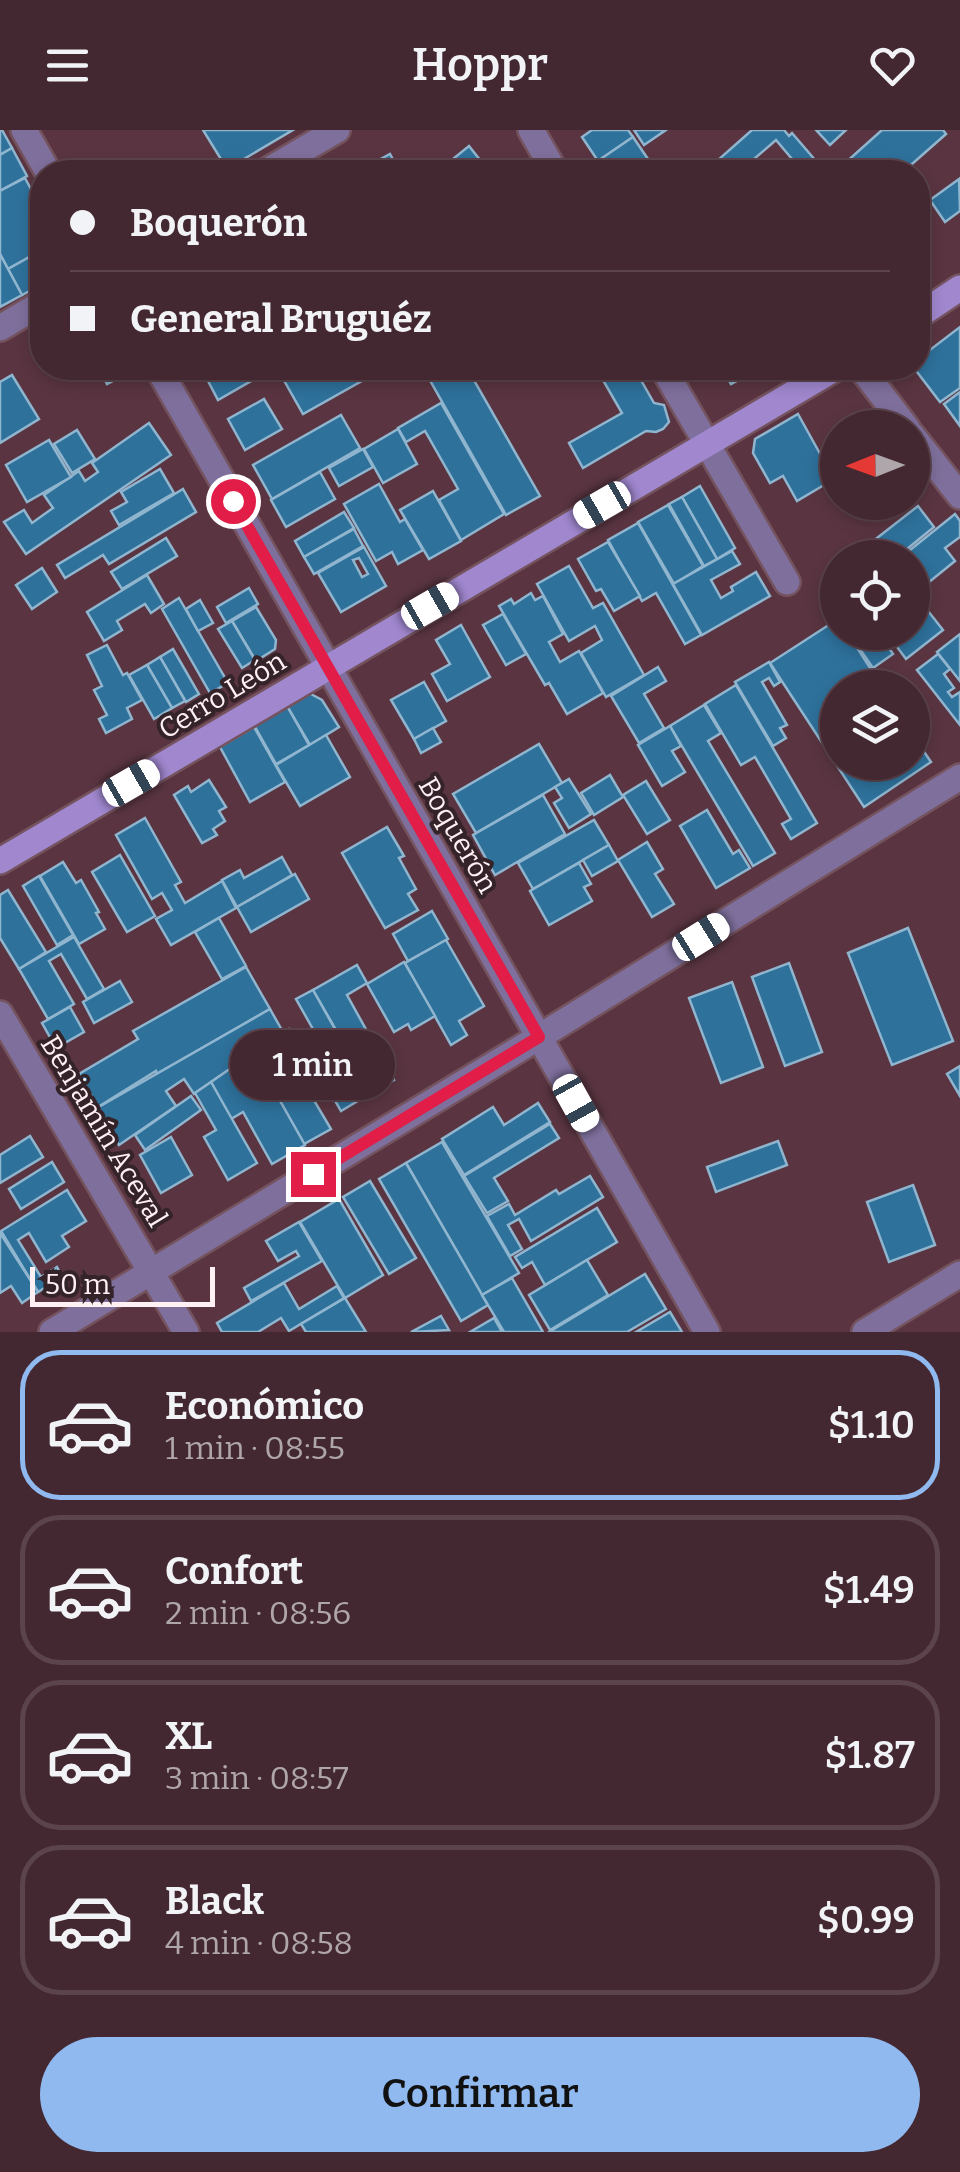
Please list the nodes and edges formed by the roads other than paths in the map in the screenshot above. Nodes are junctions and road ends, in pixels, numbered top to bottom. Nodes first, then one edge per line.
1 (24, 130) edge
2 (337, 130) edge
3 (531, 130) edge
4 (41, 160) edge
5 (286, 160) edge
6 (548, 160) edge
7 (960, 288) edge
8 (930, 308) edge
9 (30, 310) edge
10 (0, 328) edge
11 (165, 380) edge
12 (670, 380) edge
13 (815, 380) edge
14 (869, 380) edge
15 (893, 410) edge
16 (706, 444) junction
17 (930, 458) edge
18 (960, 496) edge
19 (786, 582) dead end
20 (328, 667) junction
21 (960, 777) edge
22 (0, 861) edge
23 (0, 1014) edge
24 (539, 1037) junction
25 (152, 1272) junction
26 (960, 1274) edge
27 (52, 1332) edge
28 (186, 1332) edge
29 (707, 1332) edge
30 (865, 1332) edge

1 - 4 street
2 - 5 street
3 - 6 street
7 - 8 street
9 - 10 street
11 - 20 street, Boquerón
12 - 16 street
13 - 16 street, Cerro León
14 - 15 street
16 - 19 street
16 - 20 street, Cerro León
17 - 18 street
20 - 22 street, Cerro León
20 - 24 street, Boquerón
21 - 24 street
23 - 25 street, Benjamín Aceval
24 - 25 street
24 - 29 street, Boquerón
25 - 27 street
25 - 28 street, Benjamín Aceval
26 - 30 street

